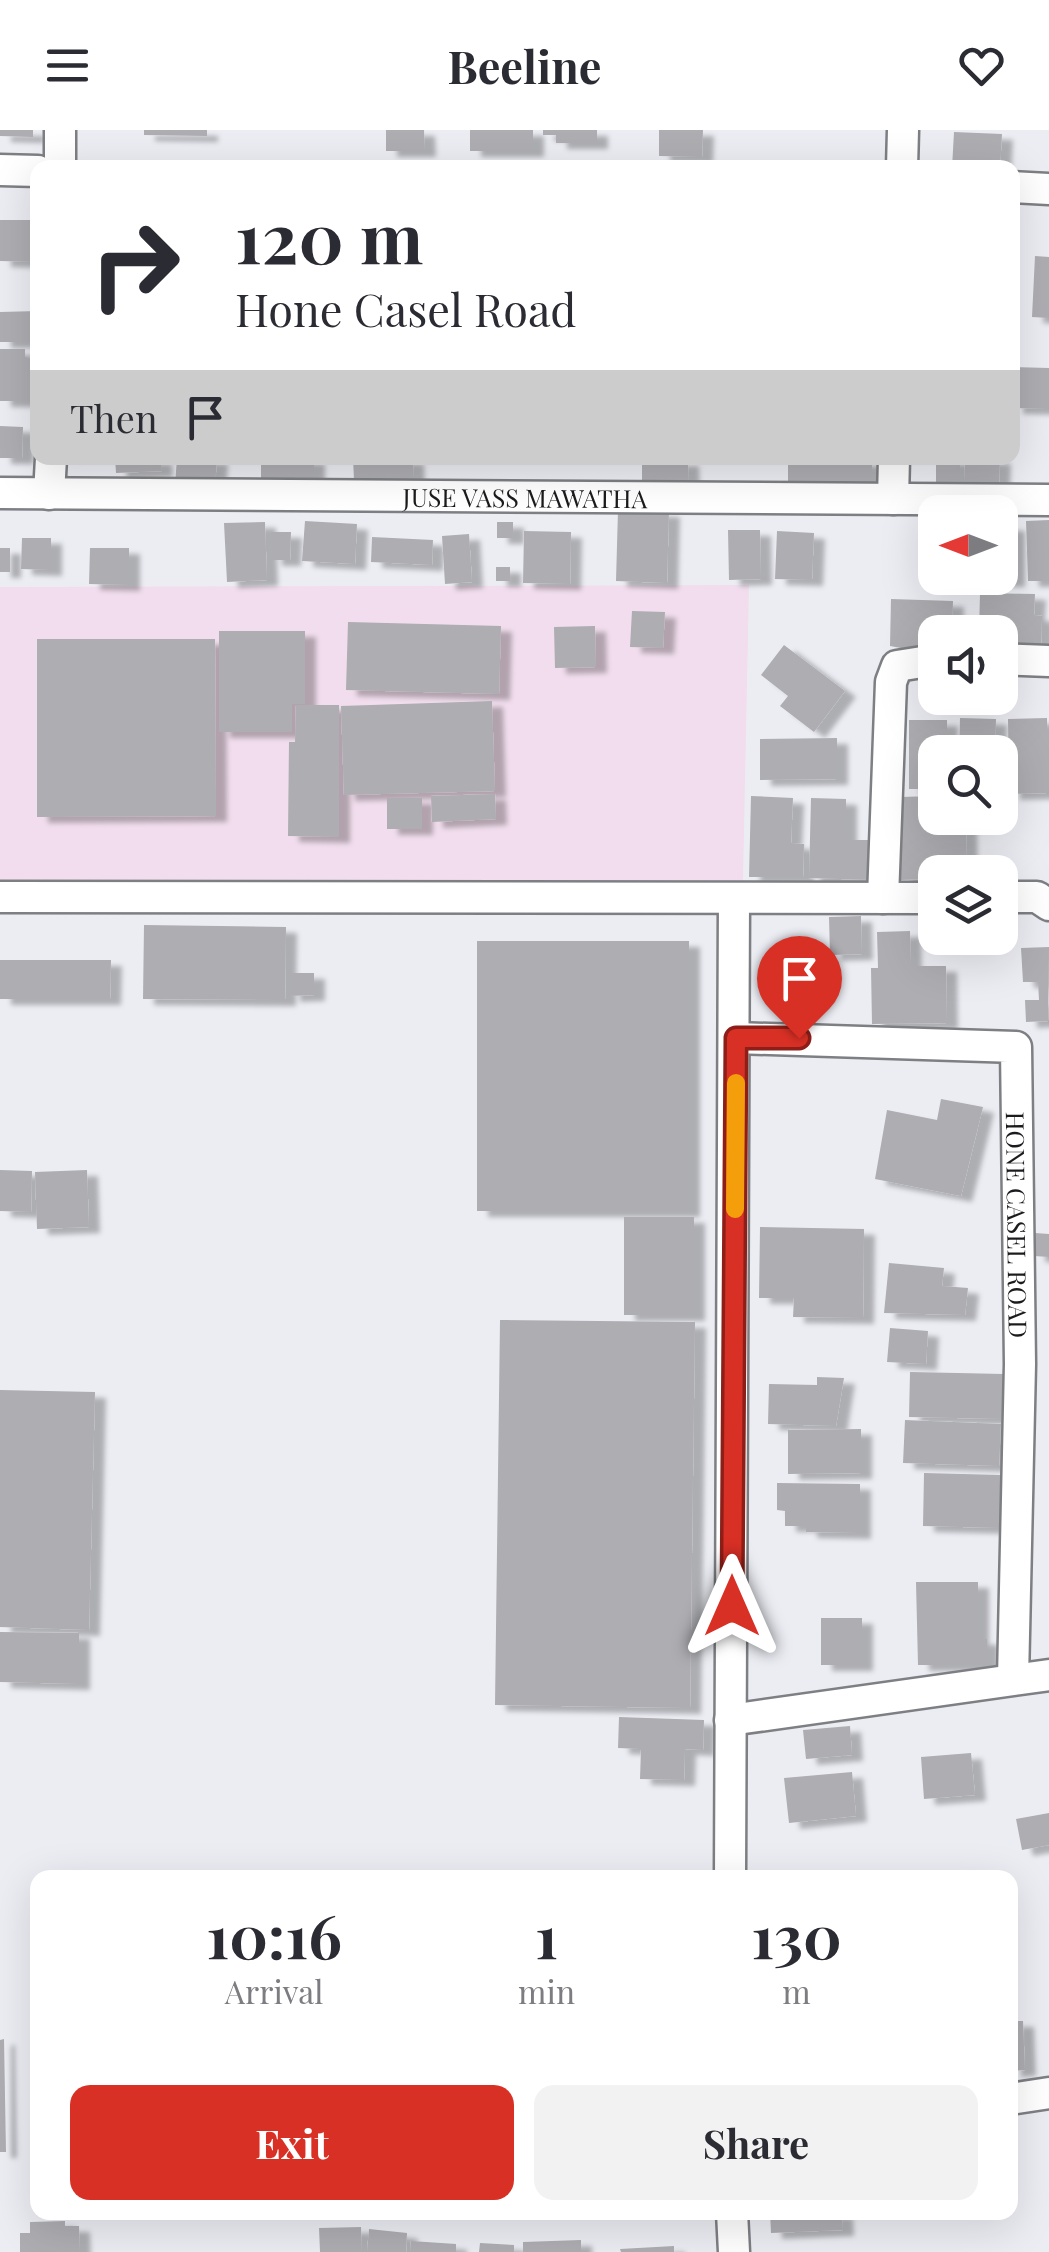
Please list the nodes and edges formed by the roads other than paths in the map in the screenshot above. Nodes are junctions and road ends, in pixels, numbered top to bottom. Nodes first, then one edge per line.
1 (60, 130) edge
2 (903, 130) edge
3 (60, 160) edge
4 (902, 160) edge
5 (0, 170) edge
6 (30, 171) edge
7 (1020, 188) edge
8 (1049, 190) edge
9 (50, 465) edge
10 (894, 465) edge
11 (0, 493) edge
12 (49, 494) junction
13 (893, 499) junction
14 (1049, 500) edge
15 (1018, 661) edge
16 (1049, 662) edge
17 (918, 663) edge
18 (1018, 897) edge
19 (0, 898) edge
20 (883, 898) junction
21 (918, 898) edge
22 (734, 899) junction
23 (1049, 906) edge
24 (736, 1038) junction
25 (1049, 1675) edge
26 (1013, 1679) junction
27 (730, 1720) junction
28 (730, 1870) edge
29 (1049, 2093) edge
30 (1018, 2098) edge
31 (732, 2220) edge
32 (734, 2252) edge

1 - 3 street
2 - 4 street
5 - 6 street
7 - 8 street
9 - 12 street
10 - 13 street
11 - 12 street, JUSE VASS MAWATHA
12 - 13 street, JUSE VASS MAWATHA
13 - 14 street, JUSE VASS MAWATHA
15 - 16 street
17 - 20 street
18 - 23 street
19 - 22 street
20 - 21 street
20 - 22 street
22 - 24 street
24 - 26 street, HONE CASEL ROAD
24 - 27 street
25 - 26 street
26 - 27 street
27 - 28 street
29 - 30 street
31 - 32 street

